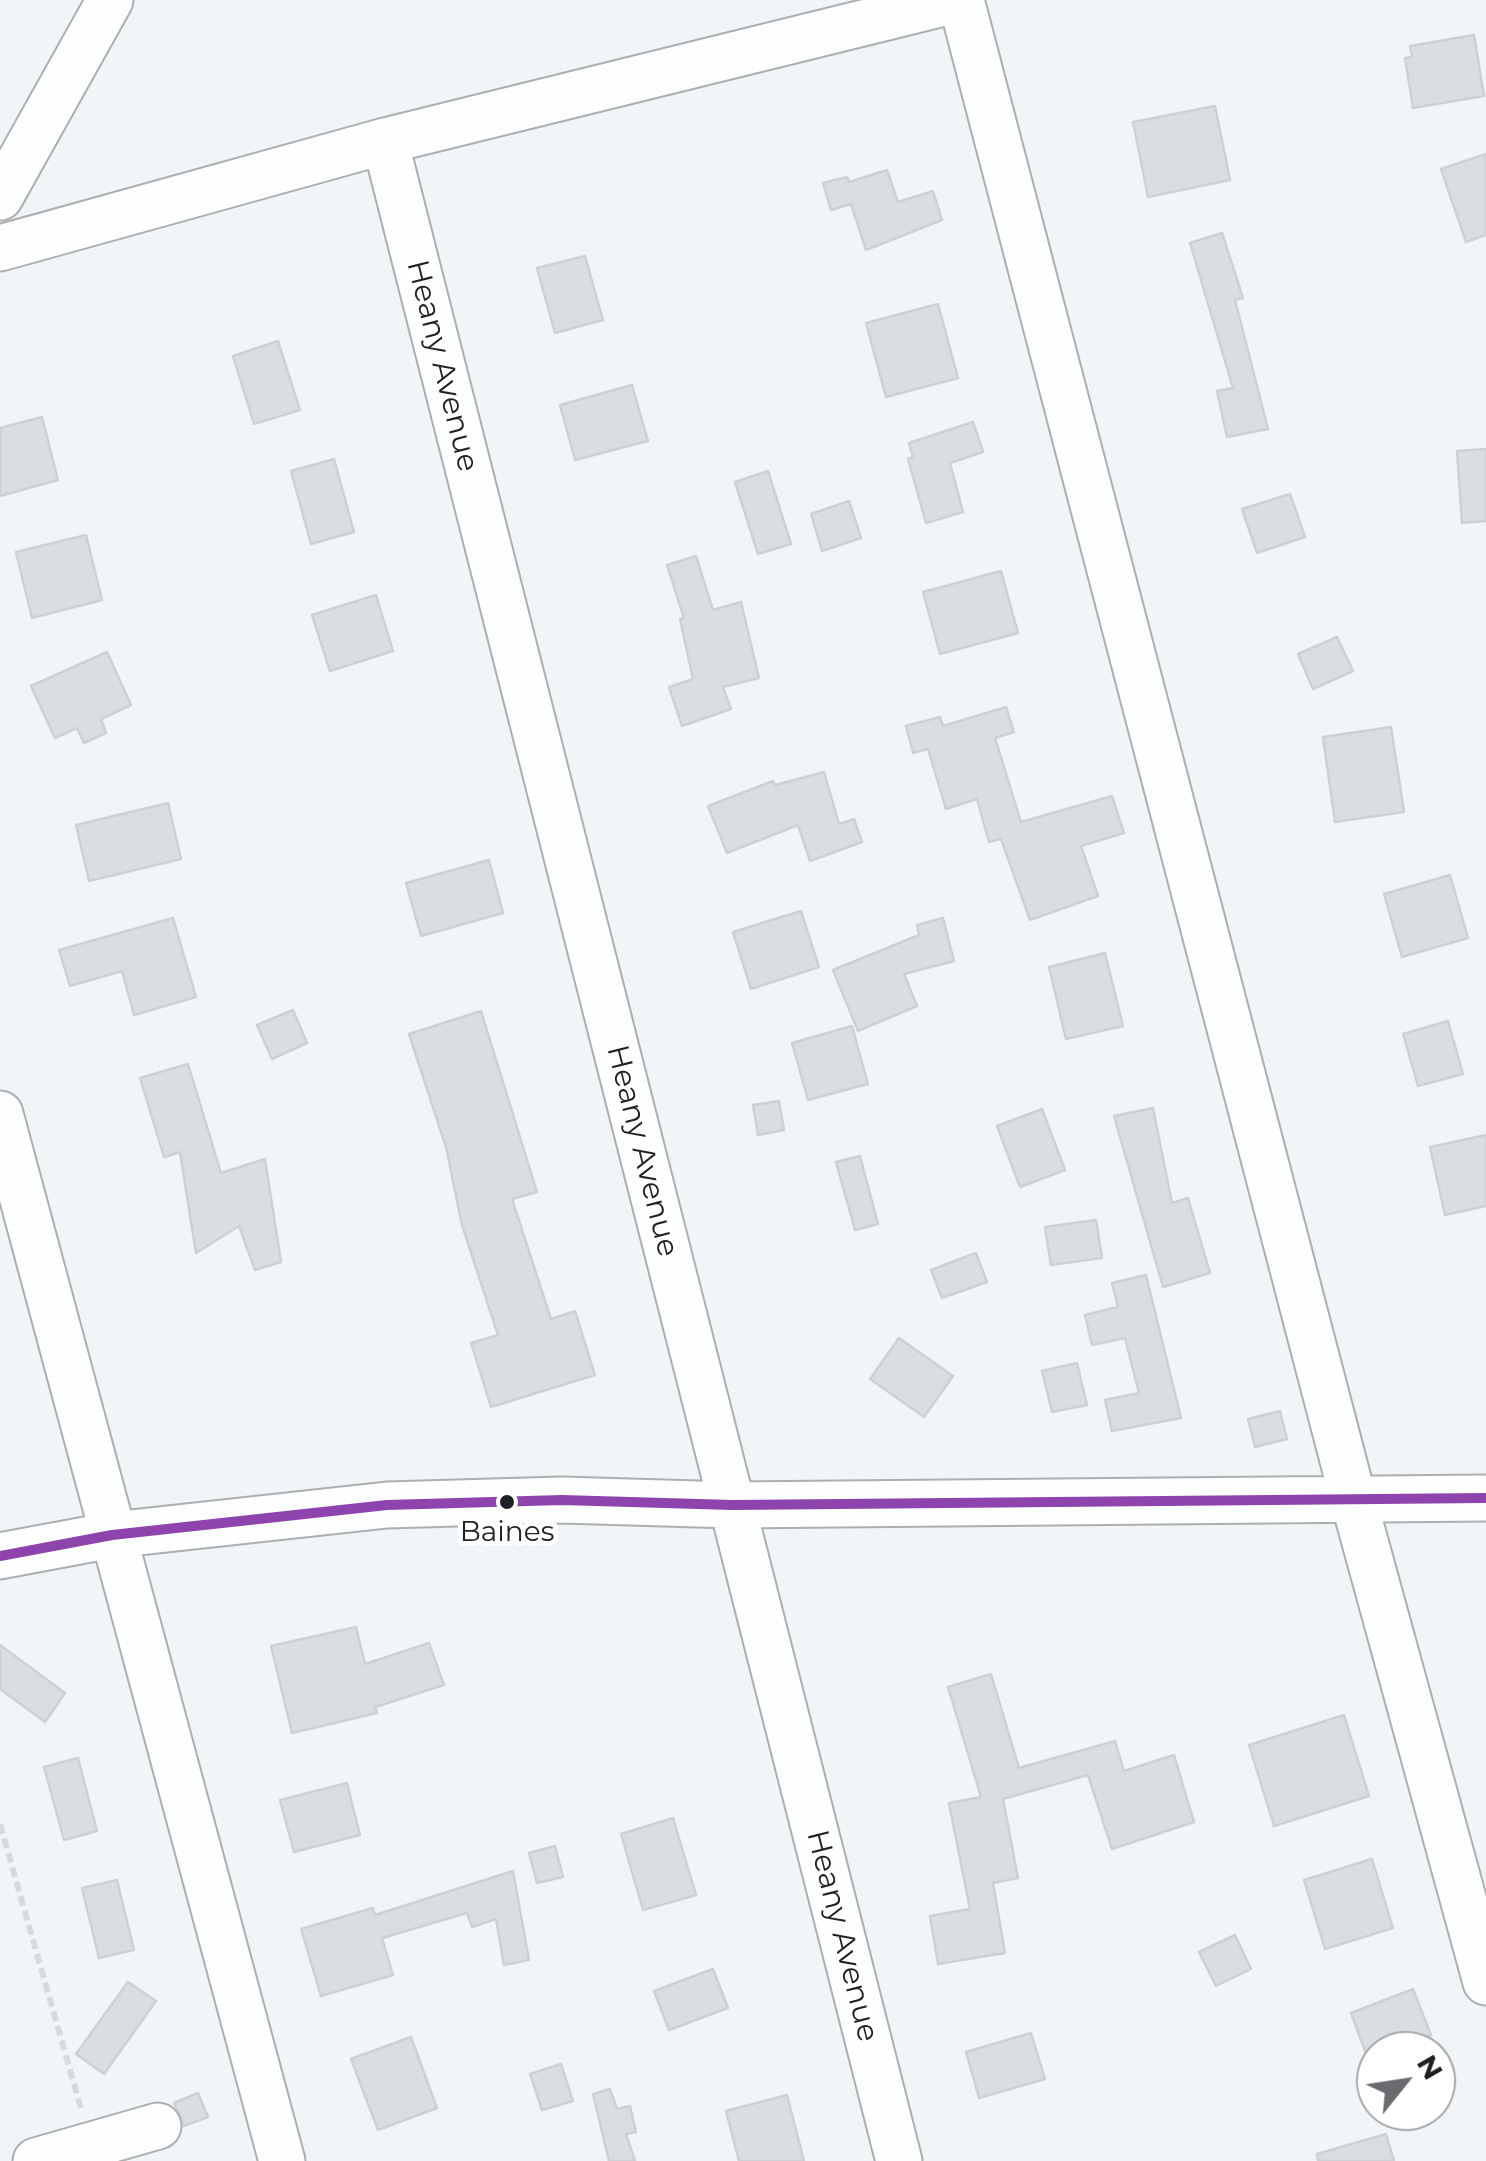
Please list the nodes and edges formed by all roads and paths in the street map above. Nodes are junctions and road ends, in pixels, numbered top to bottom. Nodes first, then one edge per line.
1 (110, 0) edge
2 (959, 0) edge
3 (827, 17) edge
4 (384, 141) junction
5 (0, 198) edge
6 (0, 248) edge
7 (0, 1114) edge
8 (1353, 1498) junction
9 (1486, 1498) edge
10 (732, 1504) junction
11 (112, 1535) junction
12 (0, 1556) edge
13 (0, 1824) edge
14 (1486, 1982) edge
15 (158, 2126) dead end
16 (91, 2145) junction
17 (36, 2161) edge
18 (282, 2161) edge
19 (899, 2161) edge

1 - 5 street
2 - 3 street
2 - 8 street
3 - 4 street
4 - 6 street
4 - 10 street, Heany Avenue
7 - 11 street
8 - 9 street
8 - 10 street
8 - 14 street
10 - 11 street
10 - 19 street, Heany Avenue
11 - 12 street
11 - 18 street
13 - 16 path
15 - 16 street
16 - 17 street

